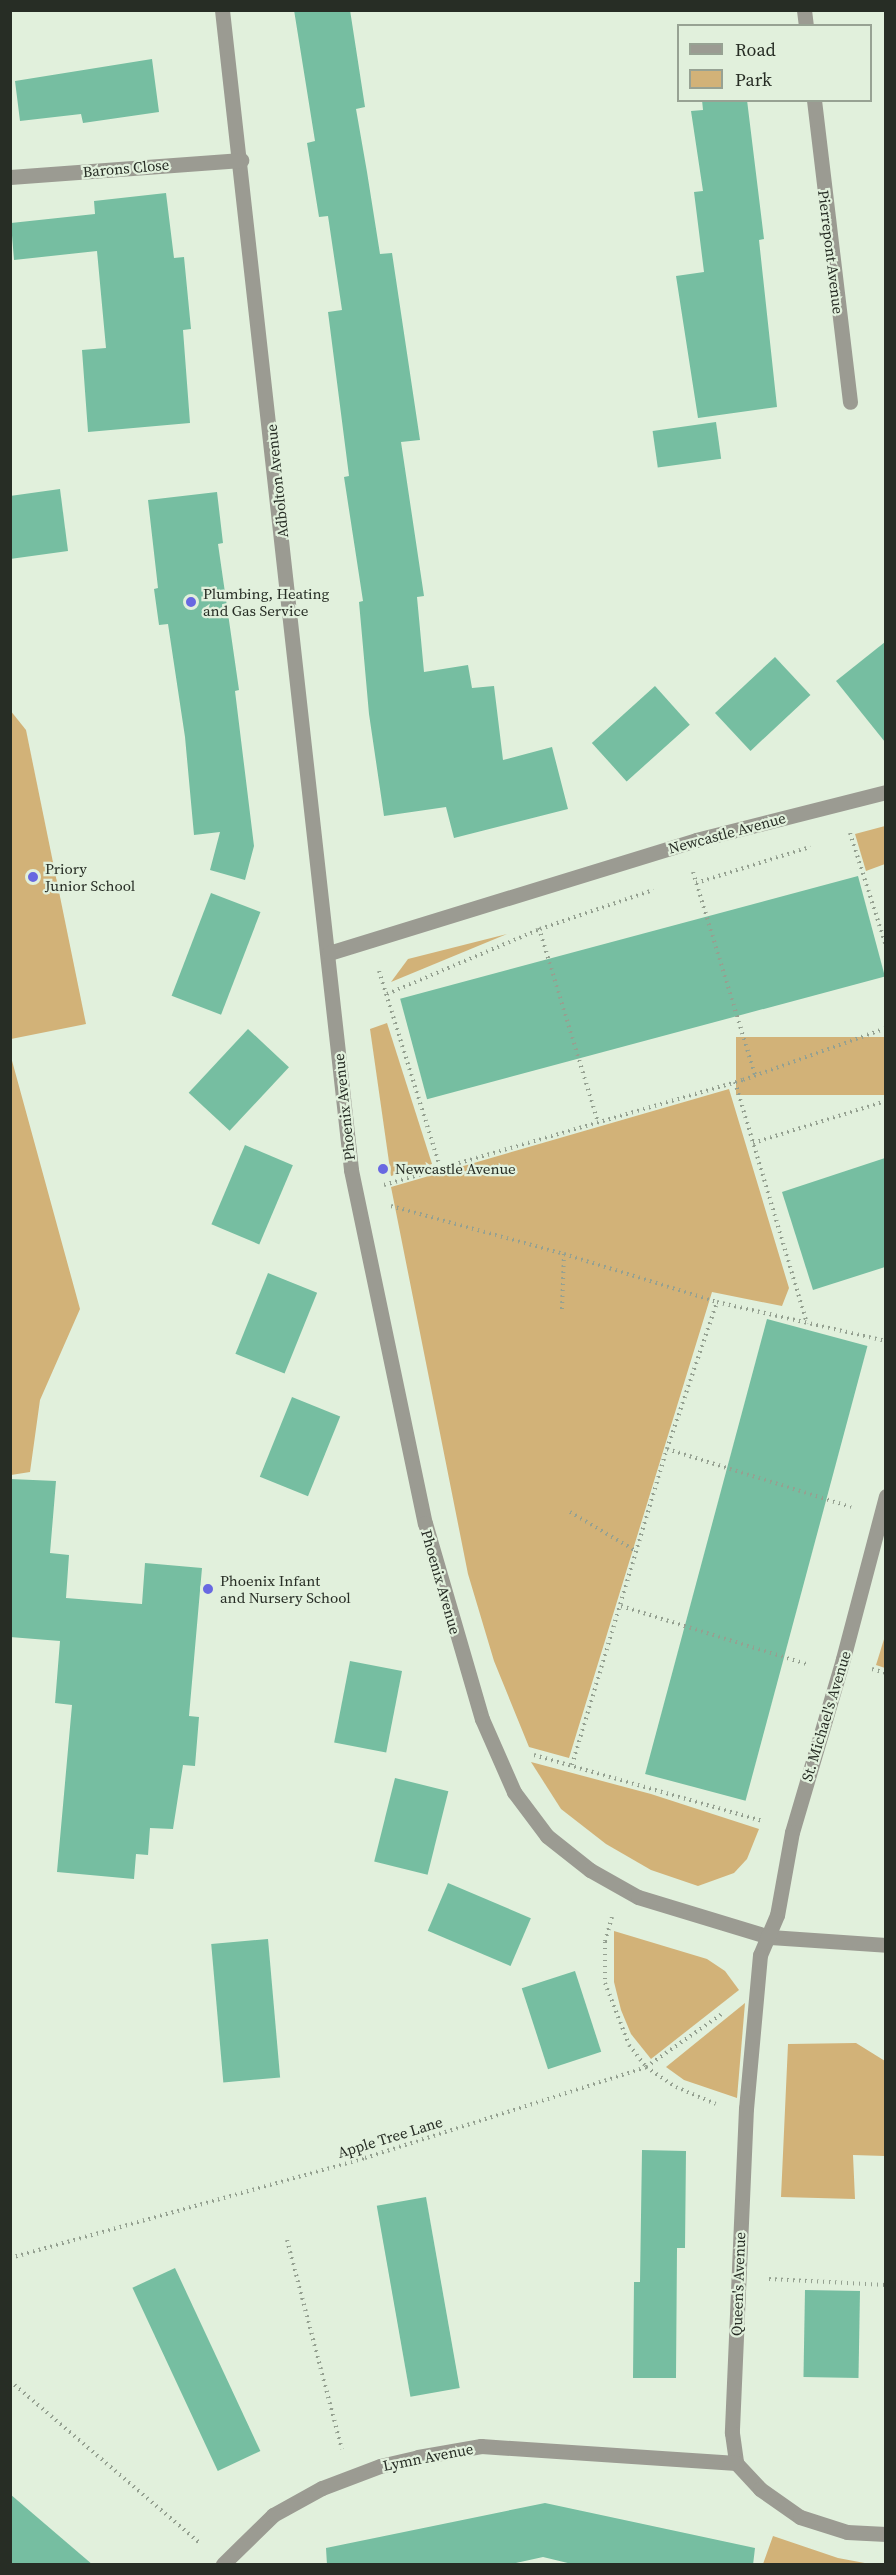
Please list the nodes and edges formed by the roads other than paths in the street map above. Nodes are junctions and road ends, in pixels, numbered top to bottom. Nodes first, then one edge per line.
1 (222, 10) edge
2 (814, 102) edge
3 (241, 160) junction
4 (10, 177) edge
5 (850, 402) dead end
6 (885, 792) edge
7 (329, 953) junction
8 (885, 1496) edge
9 (770, 1937) junction
10 (885, 1945) edge
11 (736, 2463) junction
12 (885, 2534) edge
13 (223, 2564) edge

1 - 3 street, Adbolton Avenue
2 - 5 street, Pierrepont Avenue
3 - 4 street, Barons Close
3 - 7 street, Adbolton Avenue
6 - 7 street, Newcastle Avenue
7 - 9 street, Phoenix Avenue
8 - 9 street, St. Michael's Avenue
9 - 10 street, Phoenix Avenue
9 - 11 street, Queen's Avenue
11 - 12 street
11 - 13 street, Lymn Avenue

